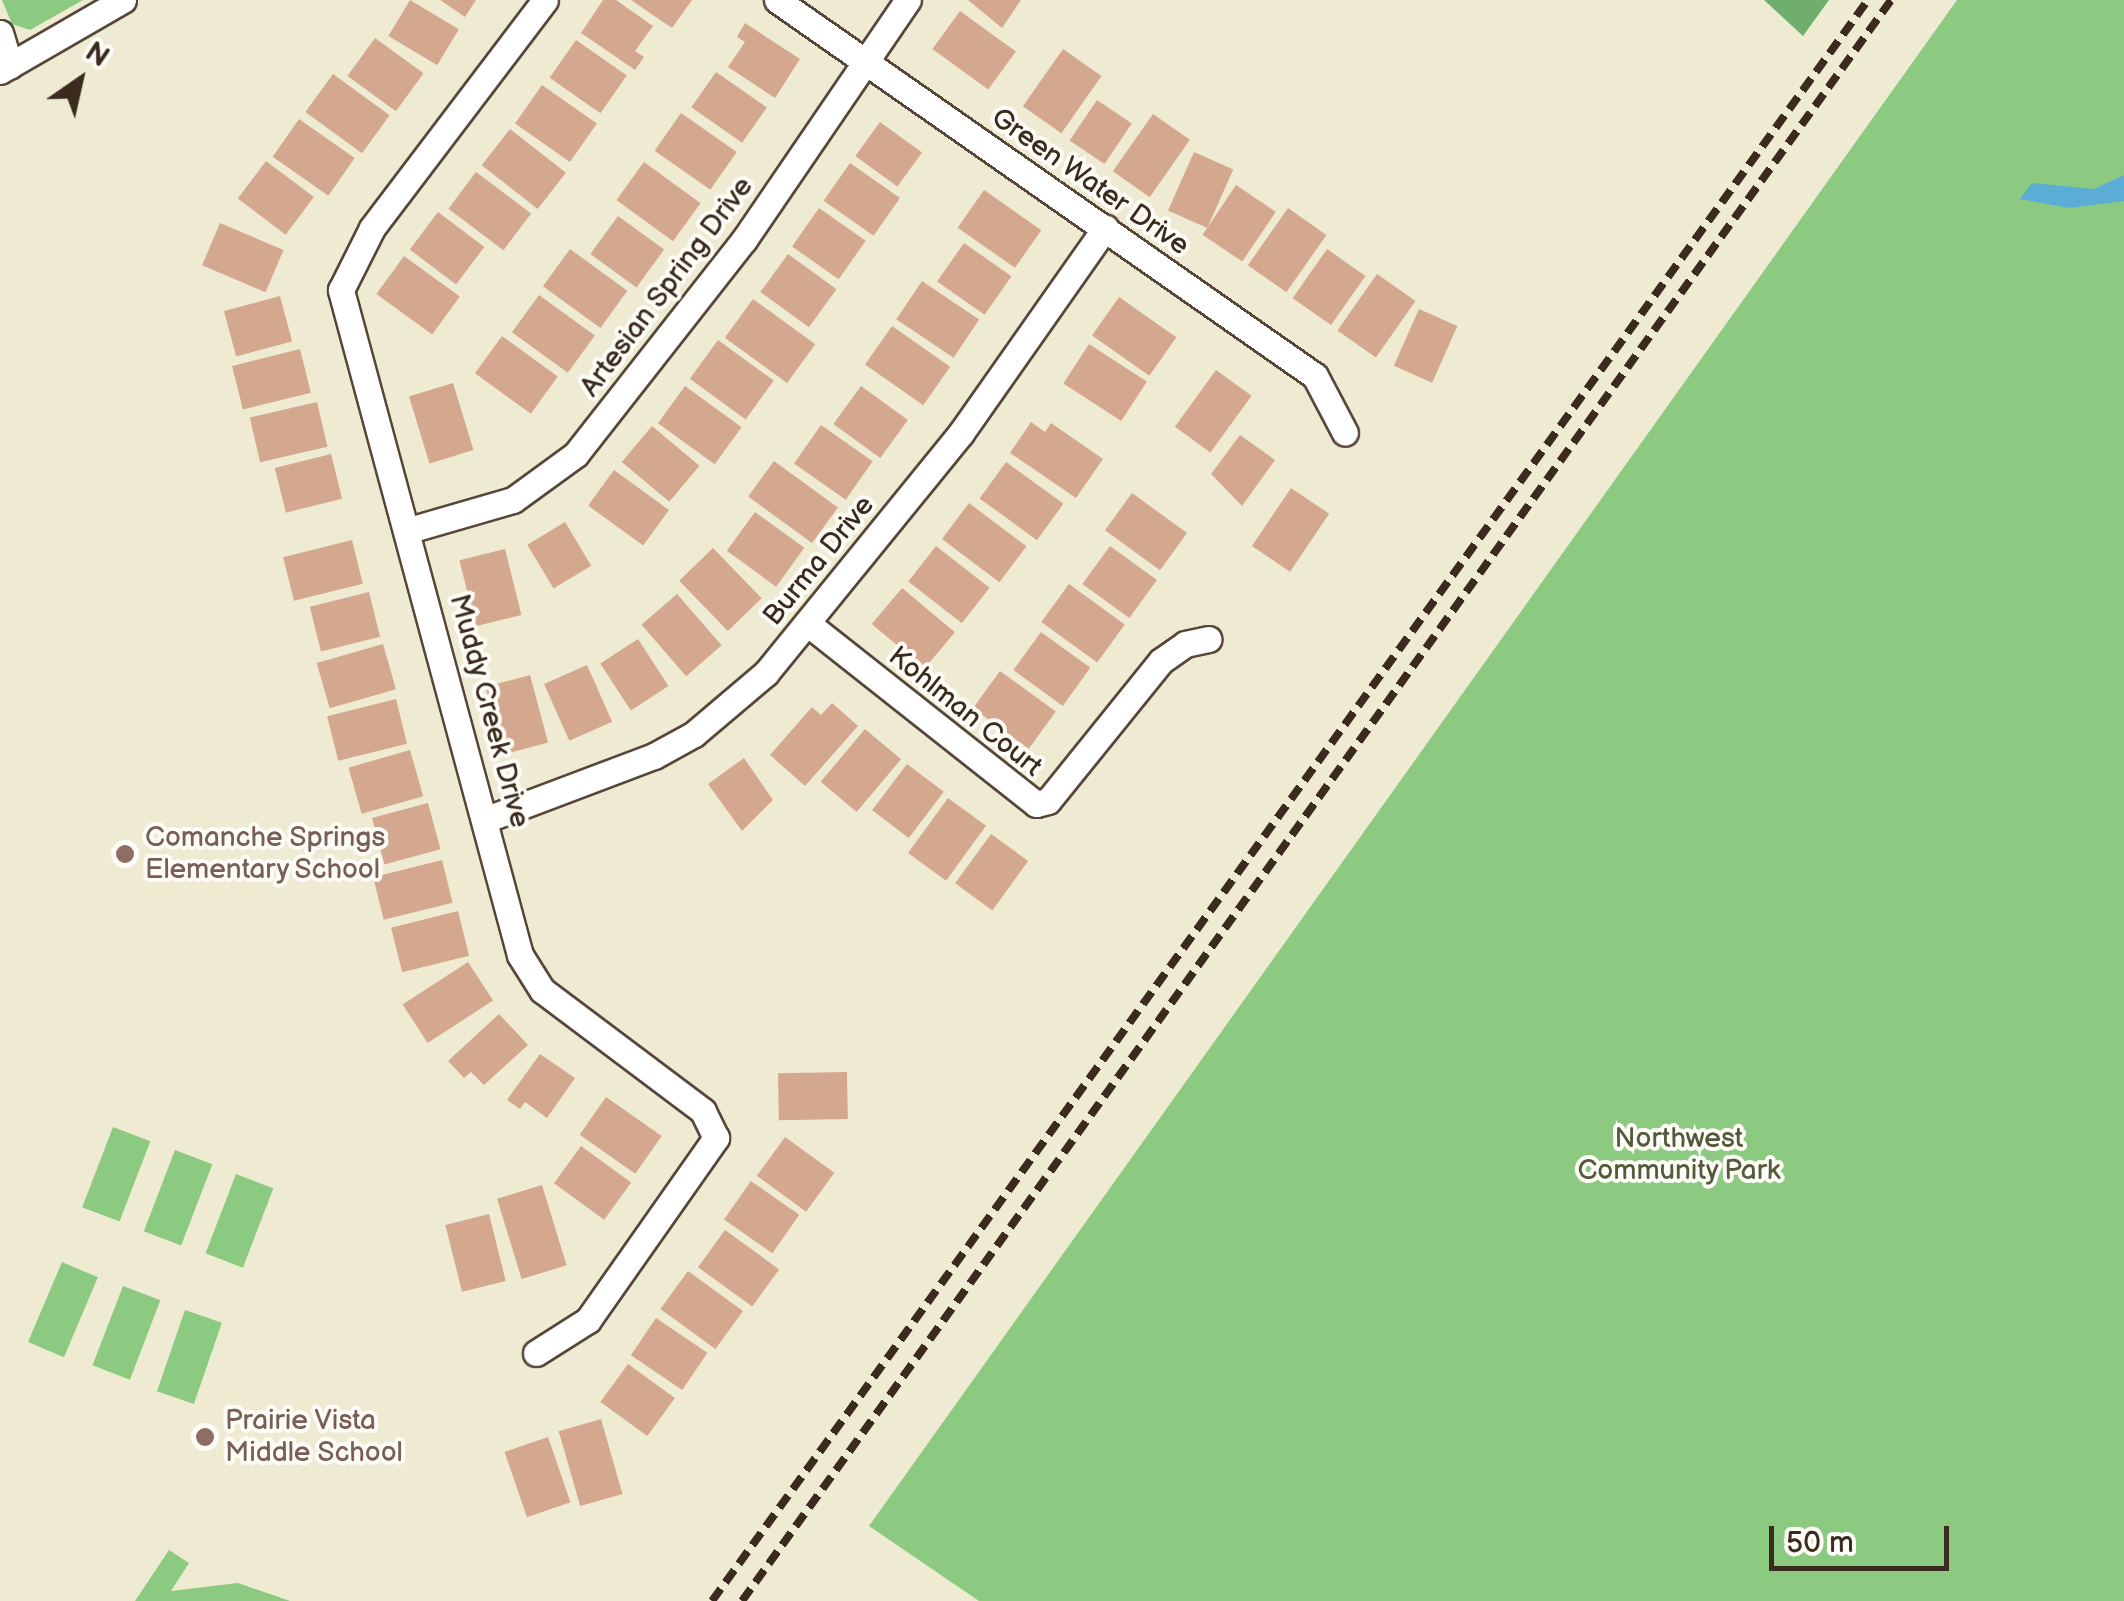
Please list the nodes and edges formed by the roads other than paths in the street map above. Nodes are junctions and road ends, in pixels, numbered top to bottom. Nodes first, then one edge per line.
1 (123, 0) edge
2 (546, 0) edge
3 (777, 0) edge
4 (908, 0) edge
5 (0, 33) edge
6 (865, 63) junction
7 (5, 69) edge
8 (1105, 228) junction
9 (1345, 433) dead end
10 (409, 530) junction
11 (807, 624) junction
12 (1208, 639) dead end
13 (487, 820) junction
14 (536, 1353) dead end

1 - 7 street
2 - 10 street, Muddy Creek Drive
3 - 6 street, Green Water Drive
4 - 6 street, Artesian Spring Drive
5 - 7 street
6 - 8 street, Green Water Drive
6 - 10 street, Artesian Spring Drive
8 - 9 street, Green Water Drive
8 - 11 street, Burma Drive
10 - 13 street, Muddy Creek Drive
11 - 12 street, Kohlman Court
11 - 13 street, Burma Drive
13 - 14 street, Muddy Creek Drive

